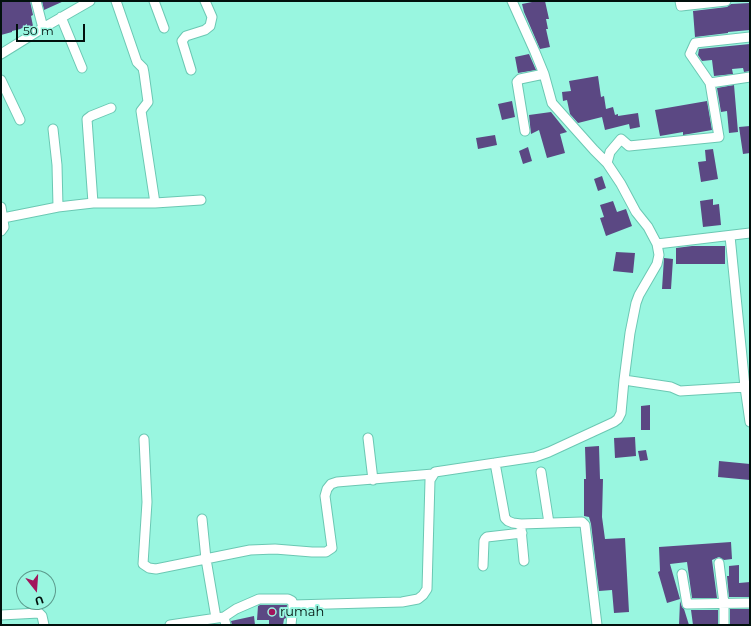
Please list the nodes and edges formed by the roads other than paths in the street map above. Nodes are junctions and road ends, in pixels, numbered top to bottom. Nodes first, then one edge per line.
1 (36, 1) edge
2 (90, 1) edge
3 (116, 1) edge
4 (154, 1) edge
5 (205, 1) edge
6 (512, 1) edge
7 (680, 1) edge
8 (726, 1) edge
9 (61, 17) junction
10 (43, 28) junction
11 (164, 28) dead end
12 (750, 37) edge
13 (1, 54) edge
14 (82, 68) dead end
15 (191, 70) dead end
16 (544, 74) junction
17 (750, 77) edge
18 (1, 80) edge
19 (710, 83) junction
20 (111, 108) dead end
21 (20, 120) dead end
22 (53, 129) dead end
23 (525, 131) dead end
24 (607, 163) junction
25 (202, 200) dead end
26 (93, 203) junction
27 (155, 203) junction
28 (1, 207) edge
29 (58, 207) junction
30 (3, 218) junction
31 (1, 231) edge
32 (750, 233) edge
33 (730, 236) junction
34 (657, 244) junction
35 (624, 380) junction
36 (745, 387) junction
37 (750, 422) edge
38 (368, 438) dead end
39 (144, 439) dead end
40 (495, 463) junction
41 (541, 472) dead end
42 (433, 474) junction
43 (373, 480) junction
44 (202, 518) dead end
45 (550, 523) junction
46 (521, 528) junction
47 (206, 559) junction
48 (524, 561) dead end
49 (719, 563) dead end
50 (483, 566) dead end
51 (682, 574) dead end
52 (750, 603) edge
53 (724, 604) junction
54 (293, 605) junction
55 (1, 615) edge
56 (222, 620) edge
57 (44, 625) edge
58 (170, 625) edge
59 (291, 625) edge
60 (597, 625) edge
61 (724, 625) edge

1 - 10 street
2 - 9 street
3 - 27 street
4 - 11 street
5 - 15 street
6 - 16 street
7 - 8 street
9 - 10 street
9 - 14 street
10 - 13 street
12 - 19 street
16 - 23 street
16 - 24 street
17 - 19 street
18 - 21 street
19 - 24 street
20 - 26 street
22 - 29 street
24 - 34 street
25 - 27 street
26 - 27 street
26 - 29 street
28 - 30 street
29 - 30 street
30 - 31 street
32 - 33 street
33 - 34 street
33 - 36 street
34 - 35 street
35 - 36 street
35 - 40 street
36 - 37 street
38 - 43 street
39 - 47 street
40 - 42 street
40 - 46 street
41 - 45 street
42 - 43 street
42 - 54 street
43 - 47 street
44 - 47 street
45 - 46 street
45 - 60 street
46 - 48 street
46 - 50 street
47 - 56 street
49 - 53 street
51 - 53 street
52 - 53 street
53 - 61 street
54 - 56 street
54 - 59 street
55 - 57 street
56 - 58 street

